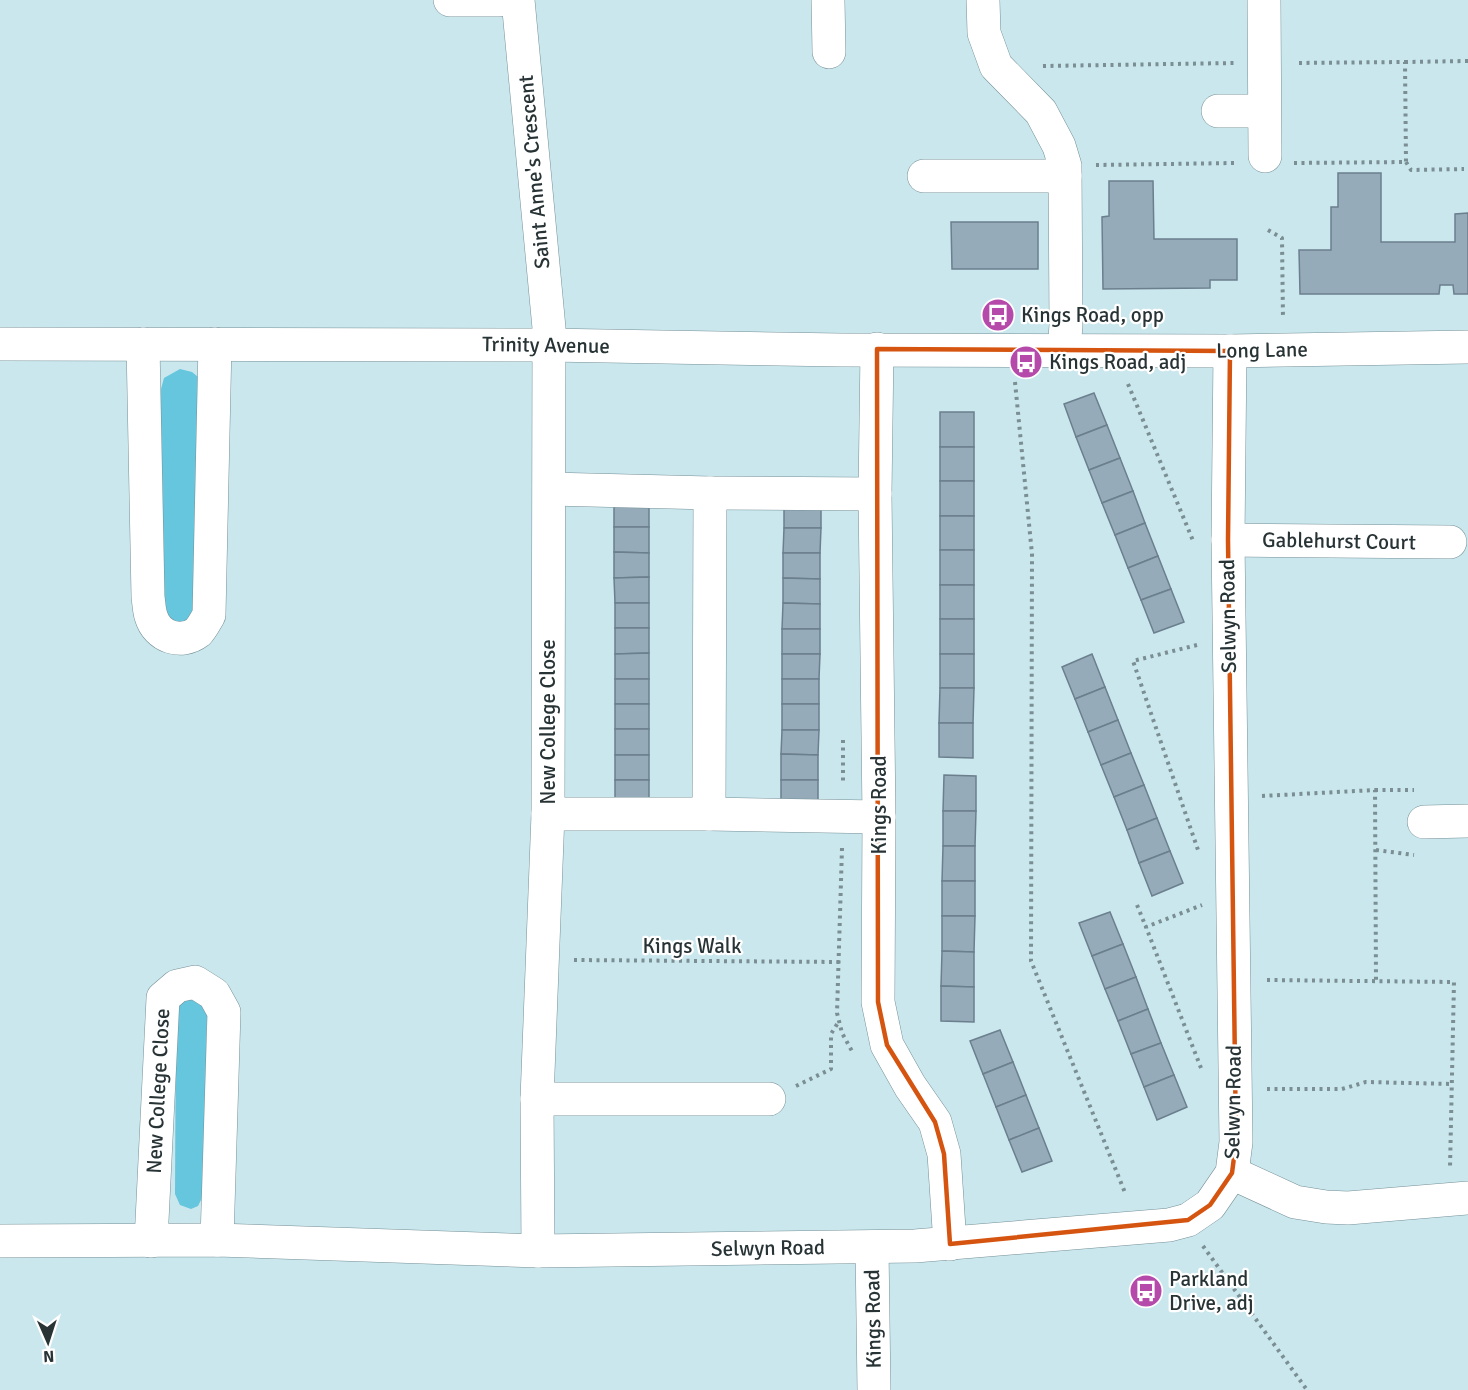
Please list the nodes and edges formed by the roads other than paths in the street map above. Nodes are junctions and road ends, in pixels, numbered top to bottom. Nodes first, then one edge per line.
1 (450, 0) edge
2 (499, 0) edge
3 (518, 0) edge
4 (828, 0) edge
5 (983, 0) edge
6 (1264, 0) edge
7 (830, 52) dead end
8 (1218, 111) dead end
9 (1264, 111) junction
10 (1265, 156) road end
11 (1065, 171) junction
12 (924, 176) dead end
13 (0, 344) edge
14 (143, 344) junction
15 (215, 344) junction
16 (548, 345) junction
17 (1468, 347) edge
18 (877, 349) junction
19 (1064, 350) junction
20 (1230, 351) junction
21 (550, 489) junction
22 (710, 493) junction
23 (875, 494) junction
24 (1228, 540) junction
25 (1450, 542) dead end
26 (548, 814) junction
27 (709, 814) junction
28 (879, 817) junction
29 (1468, 821) edge
30 (1424, 822) dead end
31 (537, 1098) junction
32 (769, 1099) road end
33 (1232, 1173) junction
34 (1459, 1198) edge
35 (217, 1240) junction
36 (0, 1241) edge
37 (151, 1241) junction
38 (950, 1244) junction
39 (872, 1247) junction
40 (538, 1251) junction
41 (874, 1390) edge

1 - 2 street
3 - 16 street, Saint Anne's Crescent
4 - 7 street
5 - 11 street
6 - 9 street
8 - 9 street
9 - 10 street
11 - 12 street
11 - 19 street
13 - 14 street, Trinity Avenue
14 - 15 street, Trinity Avenue
14 - 15 street
15 - 16 street, Trinity Avenue
16 - 18 street, Trinity Avenue
16 - 21 street, New College Close
17 - 20 street, Long Lane
18 - 19 street, Long Lane
18 - 23 street, Kings Road
19 - 20 street, Long Lane
20 - 24 street, Selwyn Road
21 - 22 street
21 - 26 street, New College Close
22 - 23 street
22 - 27 street
23 - 28 street, Kings Road
24 - 25 street, Gablehurst Court
24 - 33 street, Selwyn Road
26 - 27 street
26 - 31 street, New College Close
27 - 28 street
28 - 38 street, Kings Road
29 - 30 street
31 - 32 street
31 - 40 street, New College Close
33 - 34 street
33 - 38 street, Selwyn Road
35 - 37 street
35 - 37 street, New College Close
35 - 40 street
36 - 37 street
38 - 39 street, Selwyn Road
39 - 40 street, Selwyn Road
39 - 41 street, Kings Road

